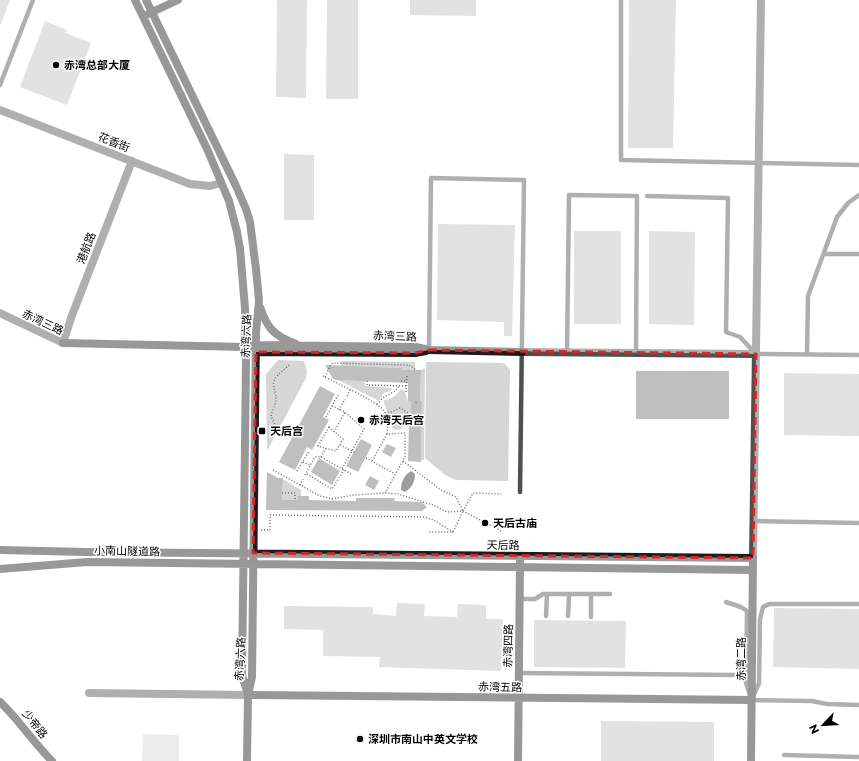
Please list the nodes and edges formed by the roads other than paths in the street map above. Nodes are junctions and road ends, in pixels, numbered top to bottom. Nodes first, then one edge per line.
1 (33, 0) edge
2 (135, 0) edge
3 (146, 0) edge
4 (178, 0) edge
5 (621, 0) edge
6 (761, 0) edge
7 (152, 12) junction
8 (144, 16) junction
9 (0, 85) edge
10 (0, 110) edge
11 (132, 161) junction
12 (758, 162) junction
13 (859, 165) edge
14 (221, 183) junction
15 (859, 195) edge
16 (647, 196) dead end
17 (824, 254) junction
18 (859, 254) edge
19 (258, 300) junction
20 (0, 314) edge
21 (63, 343) junction
22 (302, 346) junction
23 (246, 347) junction
24 (256, 349) junction
25 (430, 350) junction
26 (522, 352) junction
27 (566, 352) junction
28 (636, 353) junction
29 (756, 354) junction
30 (807, 354) junction
31 (859, 355) edge
32 (520, 492) dead end
33 (753, 522) junction
34 (859, 523) edge
35 (0, 550) edge
36 (244, 553) junction
37 (253, 553) junction
38 (520, 556) junction
39 (753, 558) junction
40 (244, 564) junction
41 (253, 564) junction
42 (520, 567) junction
43 (0, 569) edge
44 (752, 570) junction
45 (547, 594) junction
46 (569, 594) junction
47 (591, 594) junction
48 (610, 594) dead end
49 (520, 599) junction
50 (726, 602) dead end
51 (859, 604) edge
52 (546, 616) dead end
53 (568, 616) dead end
54 (591, 617) dead end
55 (519, 673) junction
56 (735, 675) dead end
57 (89, 693) dead end
58 (248, 695) junction
59 (519, 698) junction
60 (752, 700) junction
61 (0, 702) edge
62 (859, 705) edge
63 (784, 755) dead end
64 (859, 757) edge
65 (52, 761) edge
66 (247, 761) edge
67 (518, 761) edge
68 (751, 761) edge

1 - 9 lane
2 - 8 street, 赤湾六路
3 - 7 street, 赤湾六路
4 - 7 street
5 - 12 lane
6 - 12 street
7 - 8 street
7 - 19 street, 赤湾六路
8 - 14 street, 赤湾六路
10 - 11 street, 花香街
11 - 14 street, 花香街
11 - 21 street, 港航路
12 - 13 lane
12 - 29 street
14 - 23 street, 赤湾六路
15 - 17 lane
16 - 29 lane
17 - 18 lane
17 - 30 lane
19 - 22 street
19 - 24 street, 赤湾六路
20 - 21 street, 赤湾三路
21 - 23 street, 赤湾三路
22 - 24 street, 赤湾三路
22 - 25 street, 赤湾三路
23 - 24 street, 赤湾三路
23 - 36 street, 赤湾六路
24 - 25 street, 赤湾三路
24 - 37 street, 赤湾六路
25 - 26 street
25 - 26 lane
26 - 27 street
26 - 32 lane
27 - 28 street
27 - 28 lane
28 - 29 street
29 - 30 lane
29 - 33 street
30 - 31 lane
33 - 34 lane
33 - 39 street
35 - 36 street, 小南山隧道路
36 - 37 street, 小南山隧道路
36 - 40 street, 赤湾六路
37 - 38 street, 天后路
37 - 41 street, 赤湾六路
38 - 39 street, 天后路
38 - 42 street, 赤湾四路
39 - 44 street, 赤湾二路
40 - 41 street, 小南山隧道路
40 - 43 street, 小南山隧道路
40 - 58 street, 赤湾六路
41 - 42 street, 天后路
41 - 58 street, 赤湾六路
42 - 44 street, 天后路
42 - 49 street, 赤湾四路
44 - 60 street, 赤湾二路
45 - 46 lane
45 - 49 lane
45 - 52 lane
46 - 47 lane
46 - 53 lane
47 - 48 lane
47 - 54 lane
49 - 55 street, 赤湾四路
50 - 60 lane
51 - 60 lane
55 - 56 lane
55 - 59 street, 赤湾四路
57 - 58 street
58 - 59 street, 赤湾五路
58 - 66 street, 赤湾六路
59 - 60 street, 赤湾五路
59 - 67 street, 赤湾四路
60 - 62 lane
60 - 68 street, 赤湾二路
61 - 65 street, 少帝路
63 - 64 lane

